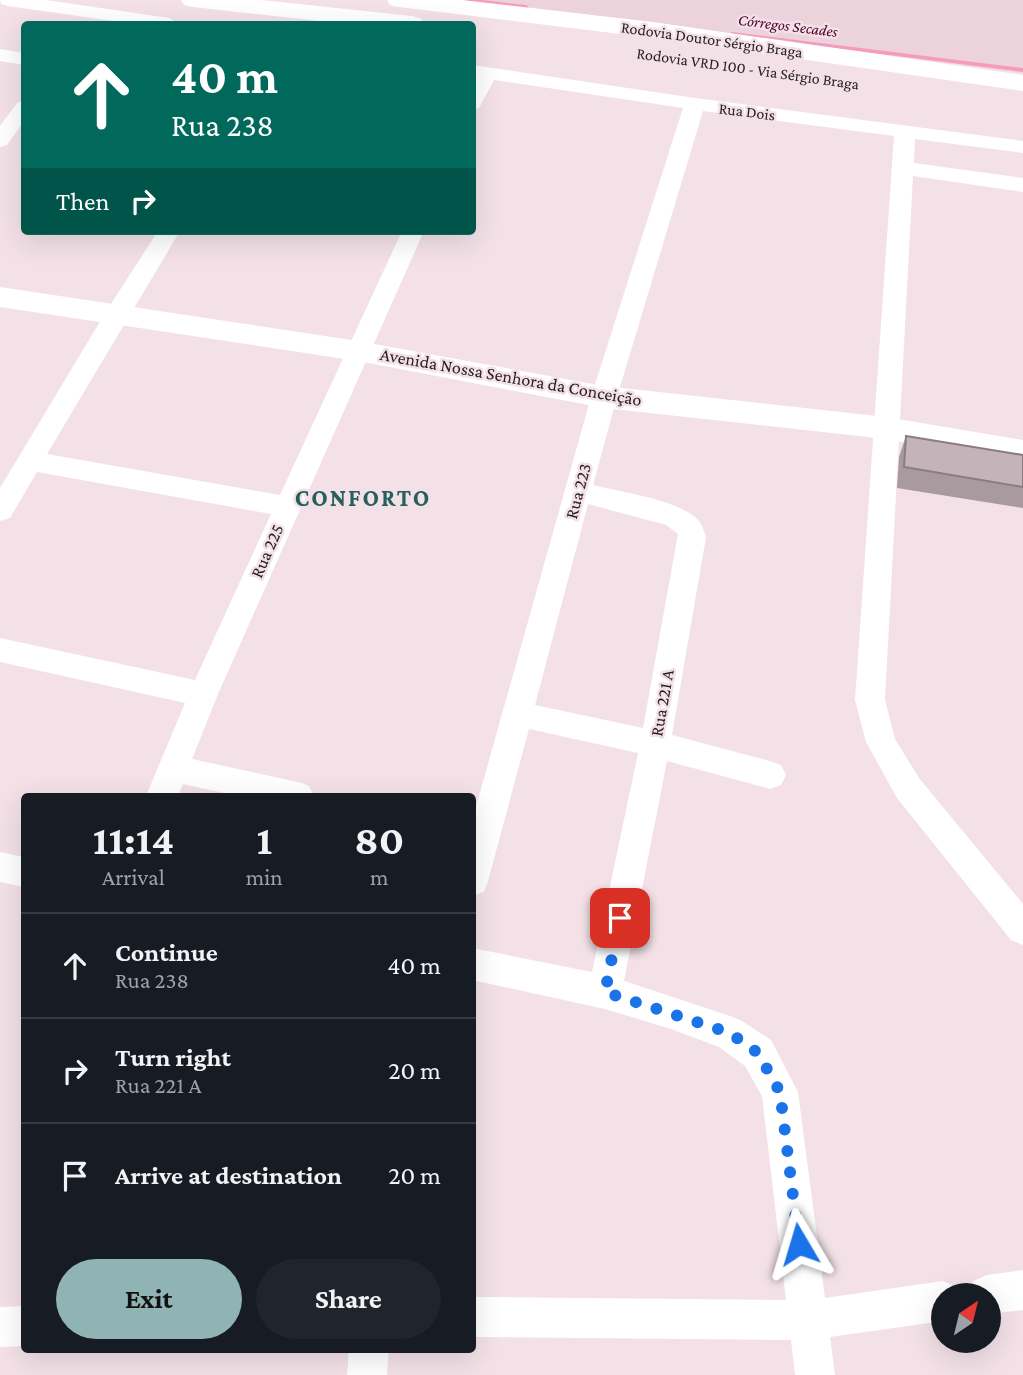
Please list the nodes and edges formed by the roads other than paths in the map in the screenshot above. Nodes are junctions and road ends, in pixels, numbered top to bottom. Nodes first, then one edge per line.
1 (8, 0) edge
2 (193, 0) edge
3 (400, 0) edge
4 (91, 18) edge
5 (130, 21) edge
6 (385, 21) edge
7 (476, 32) edge
8 (632, 52) dead end
9 (0, 55) edge
10 (659, 56) dead end
11 (21, 58) edge
12 (480, 72) edge
13 (1023, 83) edge
14 (695, 104) junction
15 (1023, 107) edge
16 (21, 111) edge
17 (905, 130) junction
18 (0, 141) edge
19 (1023, 147) edge
20 (902, 168) junction
21 (1023, 185) edge
22 (166, 235) edge
23 (412, 235) edge
24 (0, 297) edge
25 (115, 316) junction
26 (358, 351) junction
27 (604, 397) junction
28 (886, 428) junction
29 (1023, 452) edge
30 (32, 461) junction
31 (579, 491) junction
32 (287, 507) junction
33 (0, 511) edge
34 (0, 650) edge
35 (203, 694) junction
36 (519, 714) junction
37 (655, 744) junction
38 (174, 768) junction
39 (770, 775) dead end
40 (163, 793) edge
41 (285, 793) edge
42 (478, 838) edge
43 (0, 867) edge
44 (21, 871) edge
45 (1023, 929) edge
46 (476, 965) edge
47 (605, 992) junction
48 (1023, 1290) edge
49 (1001, 1293) edge
50 (931, 1303) edge
51 (476, 1317) edge
52 (808, 1320) junction
53 (21, 1326) edge
54 (0, 1327) edge
55 (369, 1353) edge
56 (368, 1375) edge
57 (815, 1375) edge

1 - 4 street
2 - 6 main road
3 - 13 main road, Rodovia Doutor Sérgio Braga
4 - 5 street
7 - 8 main road, Rodovia VRD 100 - Via Sérgio Braga
9 - 11 street
10 - 15 main road, Rodovia VRD 100 - Via Sérgio Braga
12 - 14 street, Rua Dois
14 - 17 street, Rua Dois
14 - 27 street, Rua 223
16 - 18 street
17 - 19 street, Rua Dois
17 - 20 street
20 - 21 street
20 - 28 street
22 - 25 street
23 - 26 street, Rua 225
24 - 25 street, Avenida Nossa Senhora da Conceição
25 - 26 street, Avenida Nossa Senhora da Conceição
25 - 30 street
26 - 27 street, Avenida Nossa Senhora da Conceição
26 - 32 street, Rua 225
27 - 28 street, Avenida Nossa Senhora da Conceição
27 - 31 street, Rua 223
28 - 29 street, Avenida Nossa Senhora da Conceição
28 - 45 street
30 - 32 street
30 - 33 street
31 - 36 street, Rua 223
31 - 37 street, Rua 221 A
32 - 35 street, Rua 225
34 - 35 street
35 - 38 street, Rua 225
36 - 37 street
36 - 42 street, Rua 223
37 - 39 street
37 - 47 street, Rua 221 A
38 - 40 street, Rua 225
38 - 41 street
43 - 44 street
46 - 47 street
47 - 52 street
48 - 49 street
50 - 52 street
51 - 52 street
52 - 57 street
53 - 54 street
55 - 56 street

